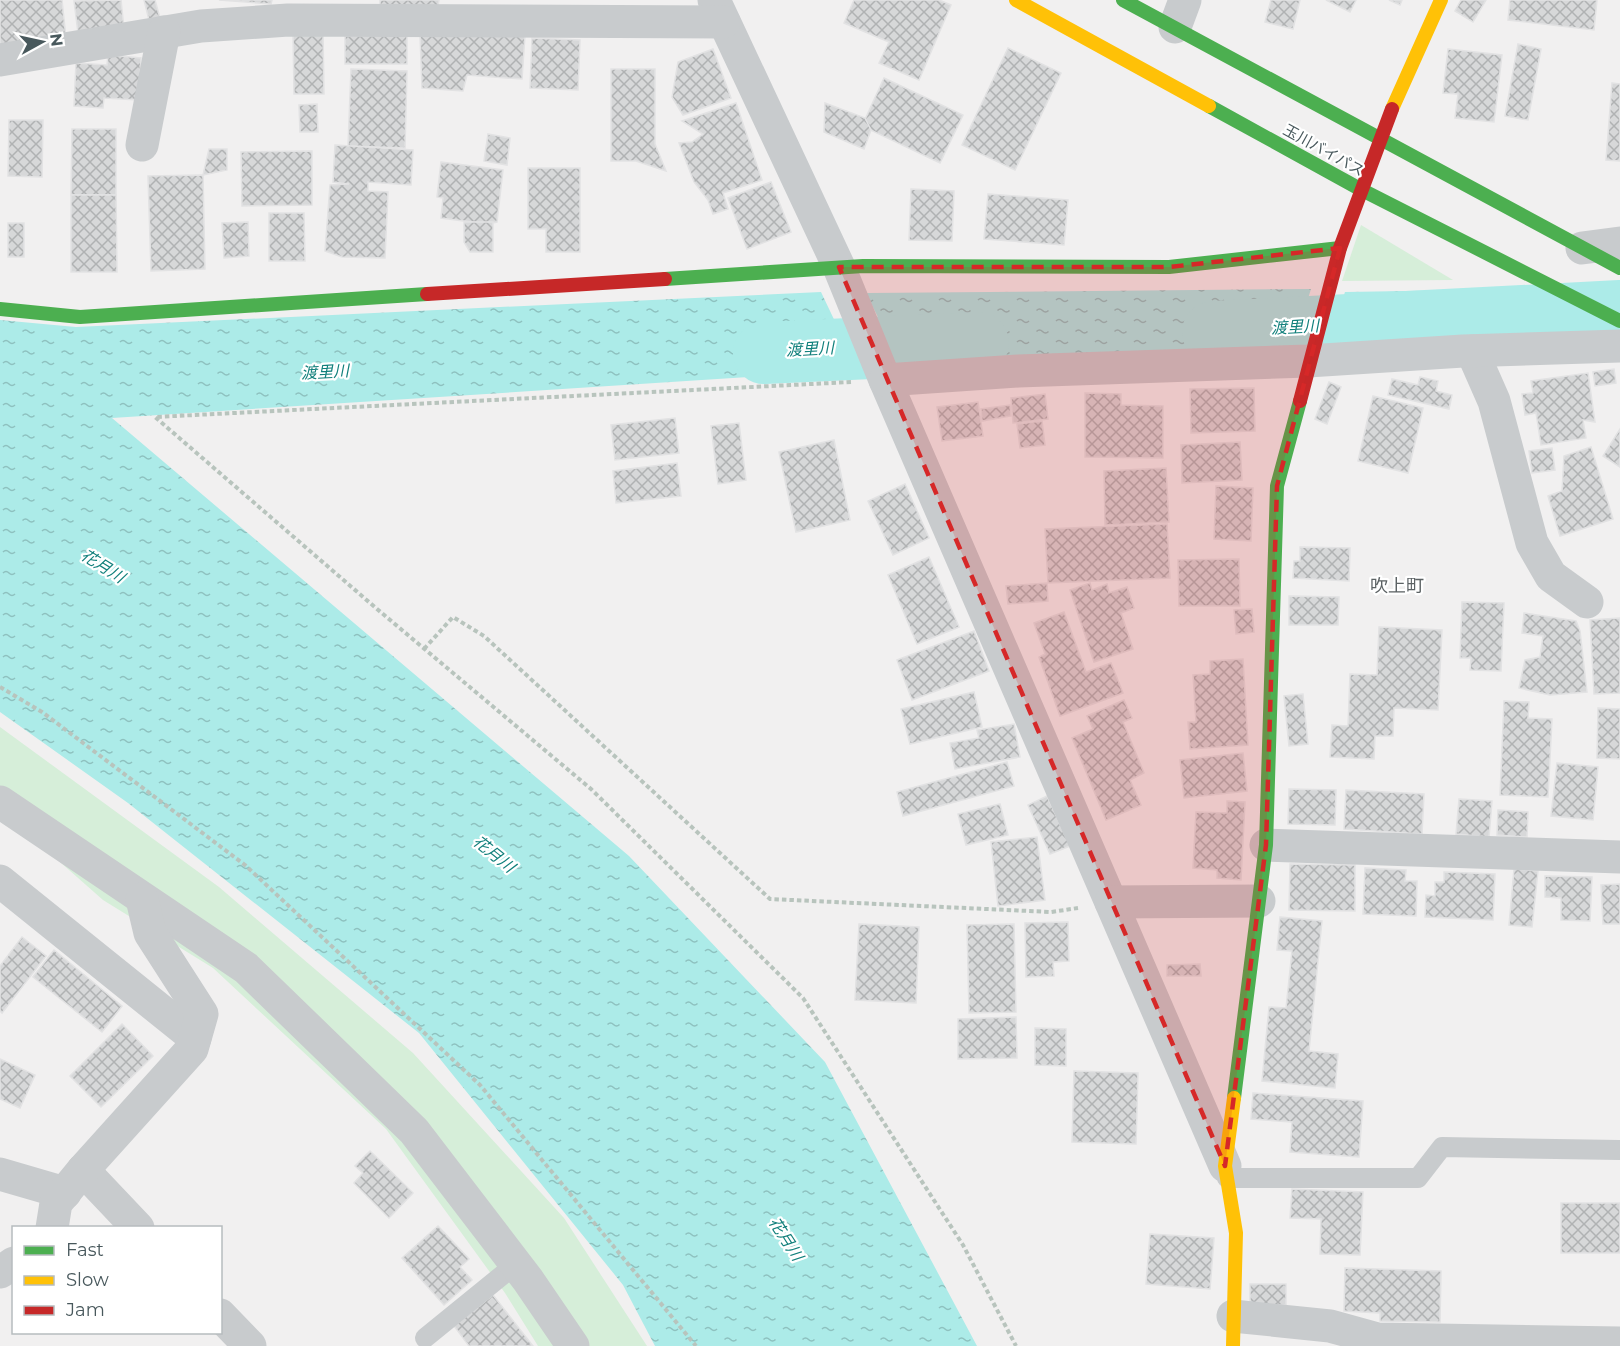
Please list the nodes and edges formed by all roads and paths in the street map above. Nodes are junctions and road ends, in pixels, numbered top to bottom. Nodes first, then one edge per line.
1 (1016, 0) edge
2 (1123, 0) edge
3 (1441, 0) edge
4 (719, 11) edge
5 (201, 13) edge
6 (1180, 14) edge
7 (164, 32) junction
8 (0, 60) edge
9 (1380, 139) junction
10 (142, 145) dead end
11 (1360, 189) junction
12 (1620, 243) edge
13 (1340, 248) junction
14 (1582, 248) junction
15 (1620, 268) edge
16 (843, 280) junction
17 (0, 309) edge
18 (1620, 321) edge
19 (1620, 346) edge
20 (1472, 351) junction
21 (1308, 361) junction
22 (885, 380) junction
23 (1587, 602) dead end
24 (424, 649) junction
25 (0, 687) edge
26 (0, 802) edge
27 (1266, 845) junction
28 (1620, 857) edge
29 (0, 881) edge
30 (142, 899) junction
31 (1259, 901) junction
32 (1111, 902) junction
33 (195, 1038) junction
34 (1619, 1150) edge
35 (1226, 1172) junction
36 (0, 1174) edge
37 (74, 1181) junction
38 (52, 1226) edge
39 (137, 1226) edge
40 (516, 1264) junction
41 (222, 1317) edge
42 (1233, 1331) edge
43 (425, 1338) dead end
44 (1620, 1343) edge
45 (250, 1346) edge
46 (573, 1346) edge
47 (695, 1346) edge
48 (1016, 1346) edge

1 - 11 main road, 玉川バイパス
2 - 6 main road
3 - 9 main road
4 - 5 street
4 - 16 street
5 - 7 street
6 - 9 main road
7 - 8 street
7 - 10 street
9 - 11 main road
9 - 14 main road
11 - 13 main road
11 - 18 main road, 玉川バイパス
12 - 14 street
13 - 16 main road
13 - 21 main road
14 - 15 main road
16 - 17 main road
16 - 22 street
19 - 20 street
20 - 21 street
20 - 23 street
21 - 22 street
21 - 27 main road
22 - 24 path
22 - 32 street
24 - 32 path
24 - 48 path
25 - 47 path
26 - 30 street
27 - 28 street
27 - 31 main road
29 - 33 street
30 - 33 street
30 - 40 street
31 - 32 street
31 - 35 main road
32 - 35 street
33 - 37 street
34 - 35 lane
35 - 42 main road
36 - 37 street
37 - 38 street
37 - 39 street
40 - 43 lane
40 - 46 street
41 - 45 street
42 - 44 street

